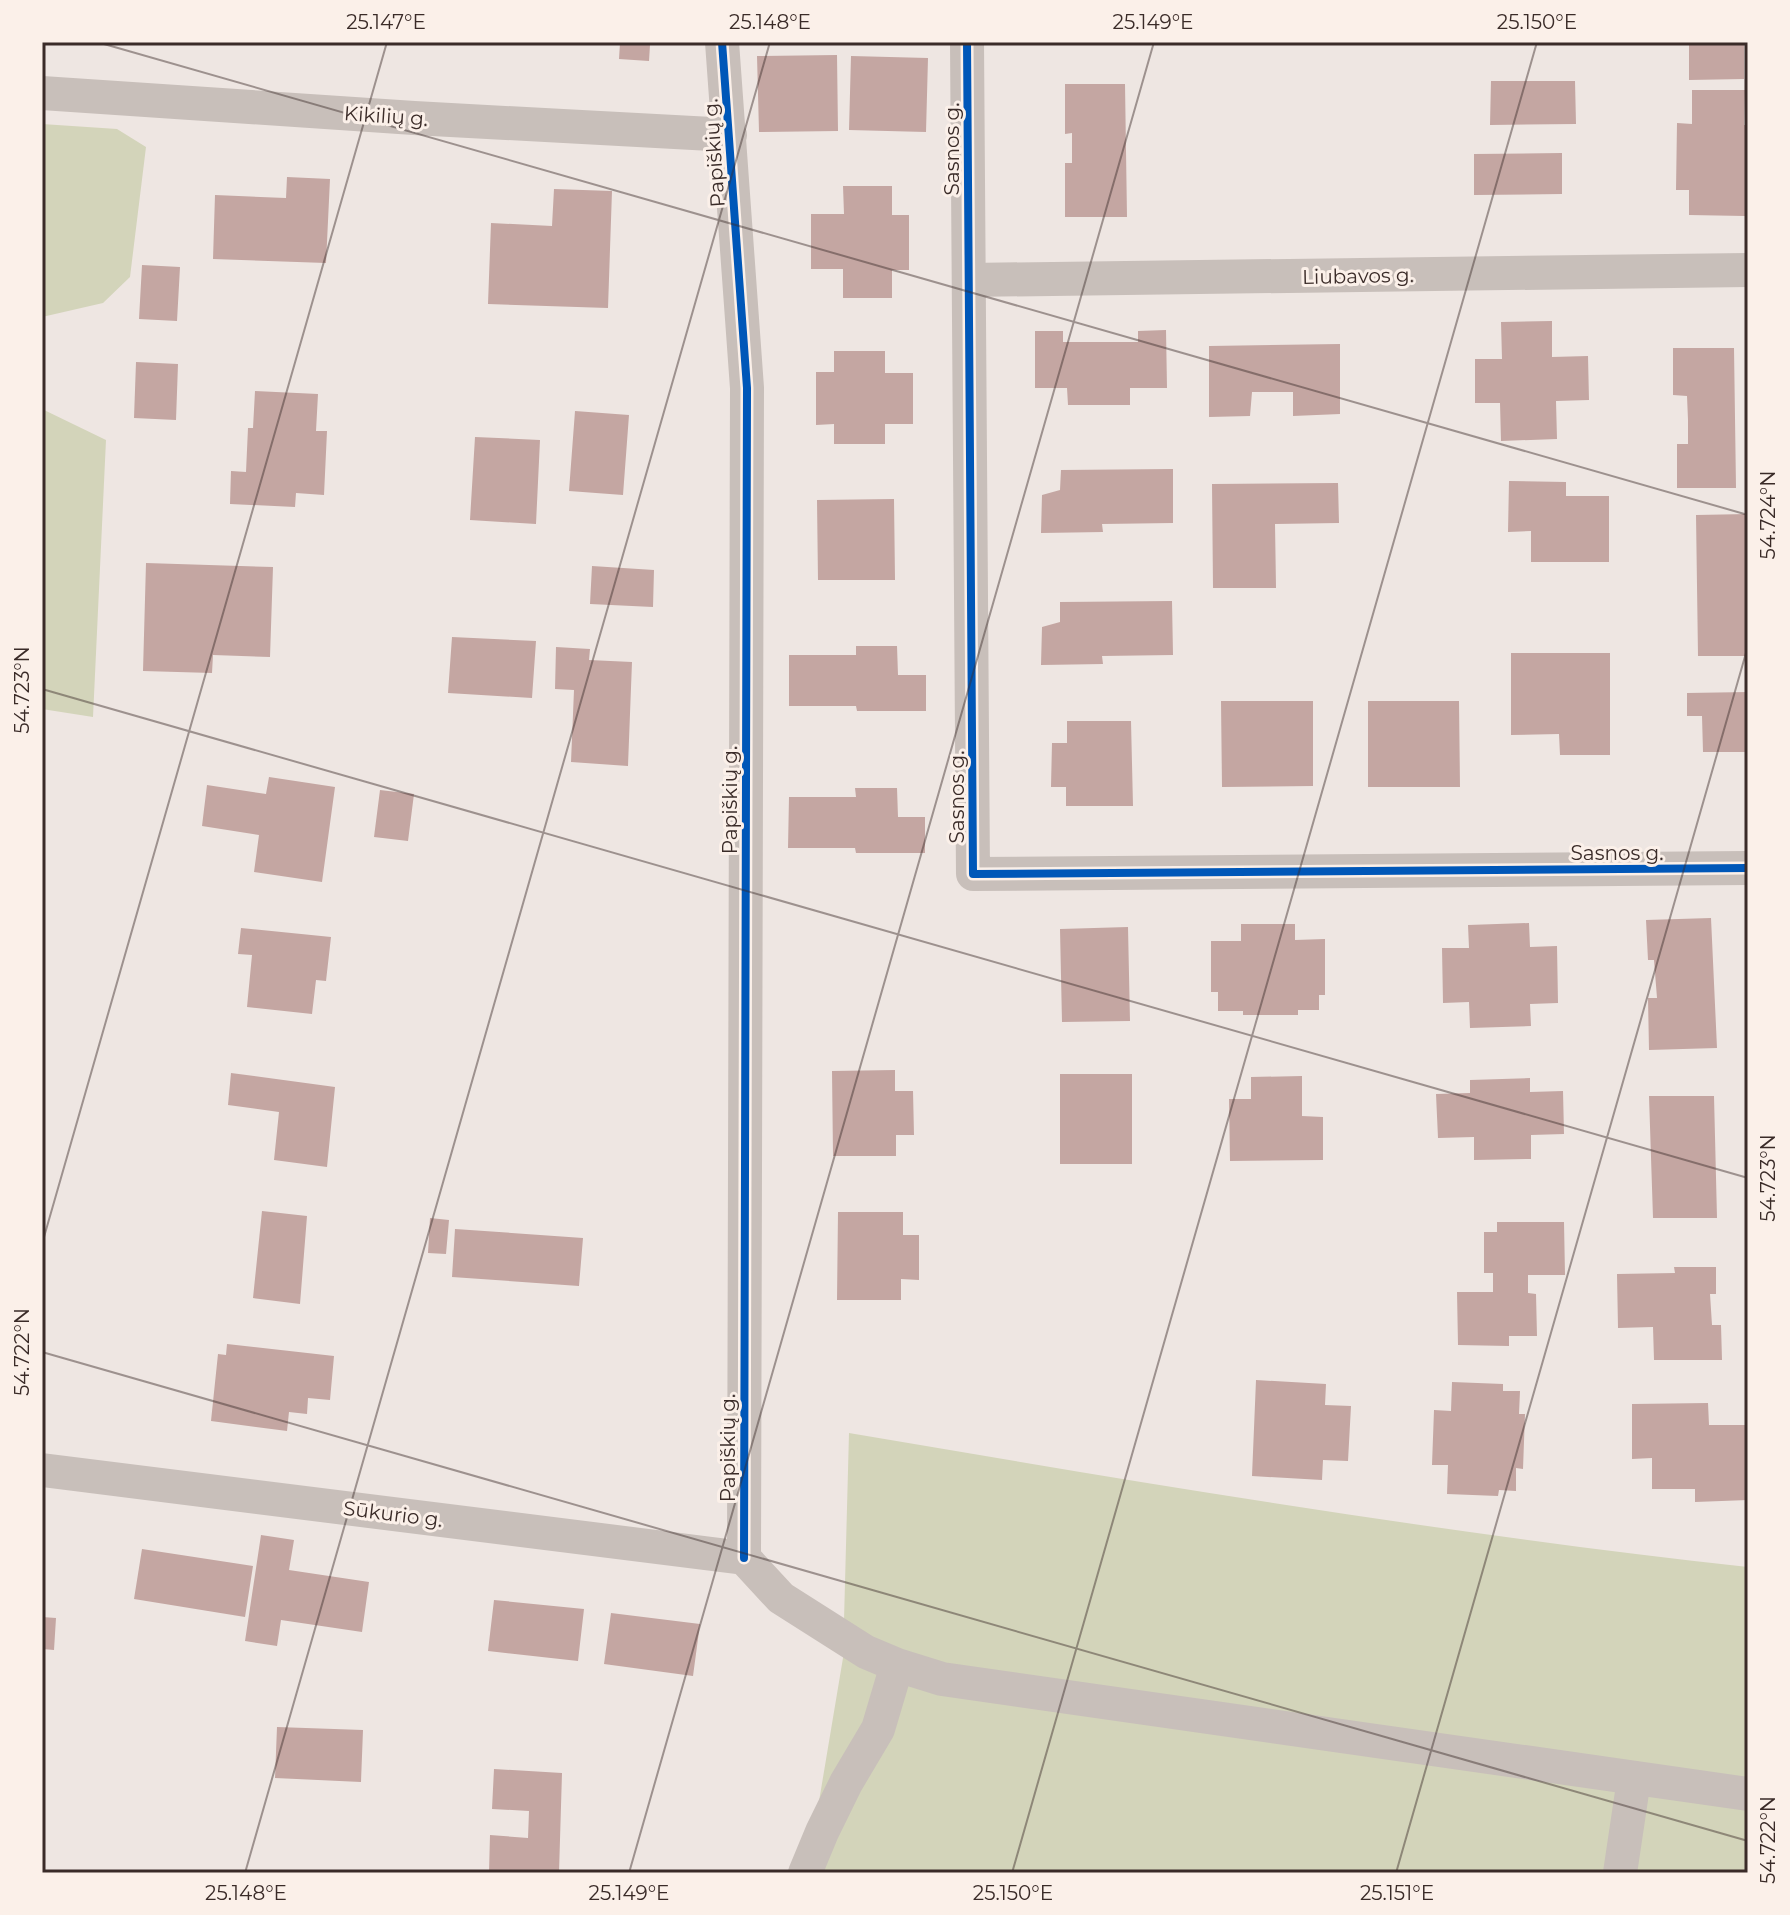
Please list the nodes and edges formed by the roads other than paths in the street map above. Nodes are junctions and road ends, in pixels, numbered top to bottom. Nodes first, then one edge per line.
1 (722, 42) edge
2 (967, 42) edge
3 (42, 93) edge
4 (730, 135) junction
5 (1748, 270) edge
6 (969, 280) junction
7 (1748, 868) edge
8 (42, 1470) edge
9 (744, 1558) junction
10 (897, 1665) junction
11 (1634, 1779) junction
12 (1748, 1794) edge
13 (805, 1873) edge
14 (1620, 1873) edge

1 - 4 street, Papiškių g.
2 - 6 street, Sasnos g.
3 - 4 street, Kikilių g.
4 - 9 street, Papiškių g.
5 - 6 street, Liubavos g.
6 - 7 street, Sasnos g.
8 - 9 street, Sūkurio g.
9 - 10 street
10 - 11 street
10 - 13 street
11 - 12 street
11 - 14 street

